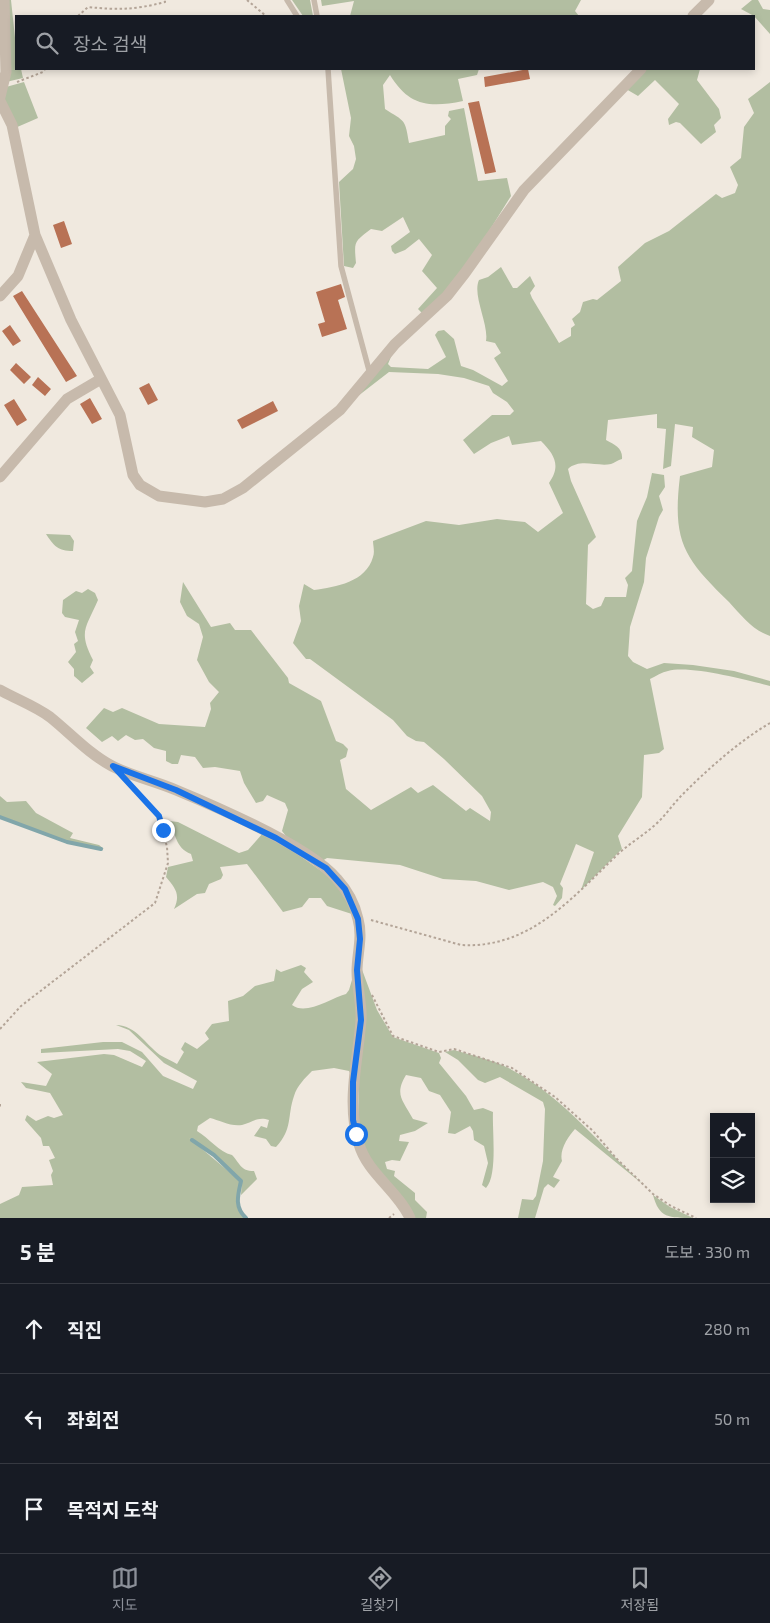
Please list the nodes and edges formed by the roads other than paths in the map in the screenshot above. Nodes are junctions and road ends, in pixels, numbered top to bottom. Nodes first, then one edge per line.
1 (4, 0) edge
2 (287, 0) edge
3 (314, 0) edge
4 (709, 0) edge
5 (296, 15) edge
6 (317, 15) edge
7 (694, 15) edge
8 (328, 70) edge
9 (640, 70) edge
10 (1, 91) edge
11 (0, 100) edge
12 (35, 235) junction
13 (0, 296) edge
14 (370, 374) junction
15 (101, 379) junction
16 (0, 477) edge
17 (0, 690) edge
18 (410, 1218) edge

1 - 10 street
2 - 5 lane
3 - 6 lane
4 - 7 street
8 - 14 lane
9 - 14 street
11 - 12 street
12 - 13 street
12 - 15 street
14 - 15 street
15 - 16 street
17 - 18 street

